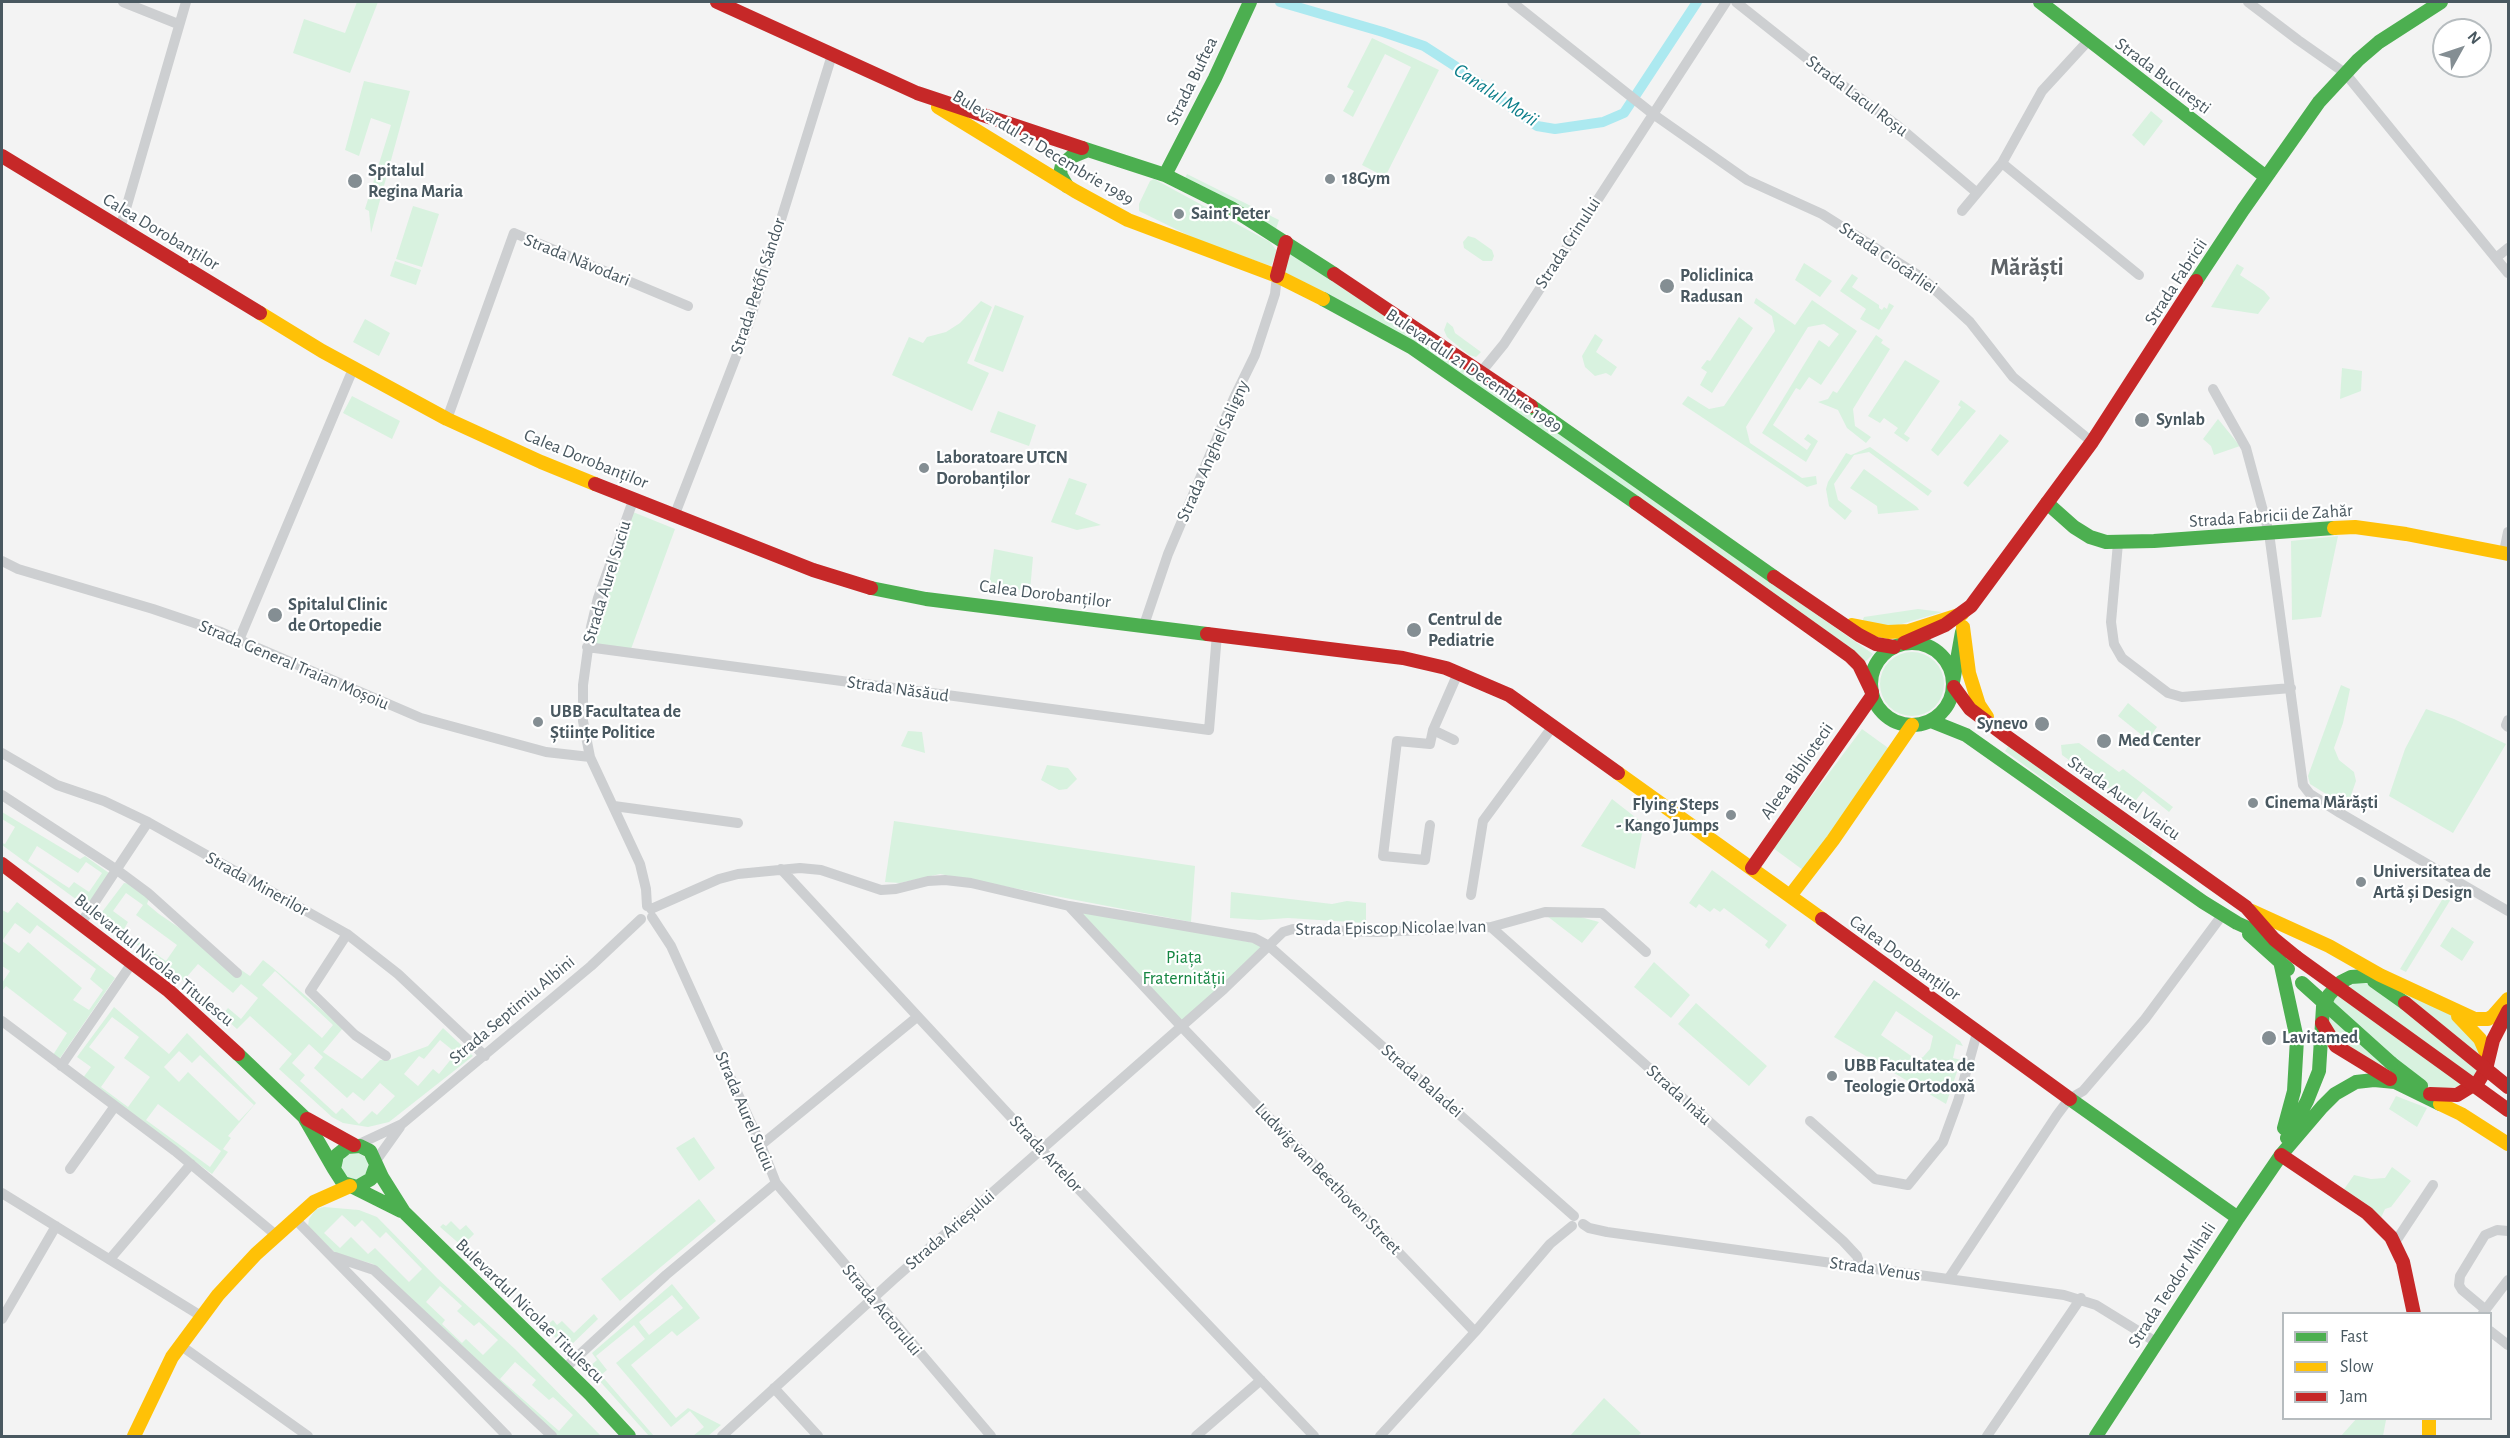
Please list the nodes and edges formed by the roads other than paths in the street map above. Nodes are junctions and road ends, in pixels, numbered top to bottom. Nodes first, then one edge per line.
1 (123, 2) edge
2 (186, 2) edge
3 (717, 2) edge
4 (1250, 2) edge
5 (1512, 2) edge
6 (1726, 2) edge
7 (1736, 2) edge
8 (2040, 2) edge
9 (2248, 2) edge
10 (2440, 2) edge
11 (178, 24) junction
12 (2088, 40) junction
13 (832, 55) junction
14 (2345, 73) junction
15 (917, 93) junction
16 (1653, 114) junction
17 (1088, 150) junction
18 (2, 156) edge
19 (2002, 163) junction
20 (1165, 175) junction
21 (2266, 177) junction
22 (1067, 186) junction
23 (1976, 192) junction
24 (1962, 211) dead end
25 (120, 229) junction
26 (1286, 243) junction
27 (2508, 248) edge
28 (2497, 257) junction
29 (2508, 273) edge
30 (2139, 275) dead end
31 (1277, 276) junction
32 (688, 306) dead end
33 (353, 369) junction
34 (1482, 371) junction
35 (2213, 389) dead end
36 (447, 419) junction
37 (2092, 442) junction
38 (634, 498) junction
39 (2047, 503) junction
40 (675, 514) junction
41 (2508, 532) edge
42 (2269, 533) junction
43 (2118, 543) junction
44 (2506, 553) edge
45 (2, 561) edge
46 (1964, 617) junction
47 (1838, 621) junction
48 (1144, 625) junction
49 (1217, 634) junction
50 (239, 640) junction
51 (1899, 645) junction
52 (587, 647) junction
53 (1458, 673) junction
54 (1953, 684) junction
55 (2291, 687) junction
56 (1872, 694) junction
57 (2508, 720) edge
58 (1930, 721) junction
59 (1912, 725) junction
60 (1553, 726) junction
61 (2508, 726) edge
62 (1994, 728) junction
63 (1433, 730) junction
64 (1454, 740) dead end
65 (2, 753) edge
66 (590, 756) junction
67 (2, 795) edge
68 (614, 806) junction
69 (148, 822) junction
70 (738, 823) dead end
71 (1431, 825) dead end
72 (2, 864) edge
73 (1752, 868) junction
74 (781, 869) junction
75 (117, 870) junction
76 (1471, 895) dead end
77 (1790, 896) junction
78 (1069, 906) junction
79 (2246, 907) junction
80 (2508, 911) edge
81 (648, 913) junction
82 (2223, 914) junction
83 (2237, 923) junction
84 (81, 924) junction
85 (1491, 927) junction
86 (347, 934) junction
87 (2274, 939) junction
88 (1269, 946) junction
89 (1646, 952) dead end
90 (2280, 961) junction
91 (132, 963) junction
92 (237, 973) dead end
93 (2363, 975) junction
94 (2380, 975) junction
95 (2508, 999) edge
96 (2452, 1010) junction
97 (2508, 1011) edge
98 (917, 1017) junction
99 (2, 1021) edge
100 (2322, 1022) junction
101 (1181, 1026) junction
102 (1977, 1033) junction
103 (386, 1056) dead end
104 (485, 1056) junction
105 (61, 1066) junction
106 (2483, 1076) junction
107 (2395, 1082) junction
108 (2508, 1087) edge
109 (2418, 1091) junction
110 (2434, 1095) junction
111 (2069, 1099) junction
112 (115, 1106) junction
113 (2508, 1110) edge
114 (304, 1117) junction
115 (1810, 1121) dead end
116 (402, 1124) junction
117 (2508, 1144) edge
118 (355, 1145) junction
119 (761, 1145) junction
120 (1042, 1151) junction
121 (2280, 1157) junction
122 (376, 1163) junction
123 (191, 1164) junction
124 (70, 1169) dead end
125 (335, 1171) junction
126 (776, 1183) junction
127 (2433, 1185) dead end
128 (351, 1187) junction
129 (2, 1193) edge
130 (315, 1202) junction
131 (404, 1212) junction
132 (2238, 1218) junction
133 (295, 1219) junction
134 (1576, 1222) junction
135 (56, 1226) junction
136 (2508, 1231) edge
137 (276, 1235) junction
138 (2394, 1244) junction
139 (332, 1256) junction
140 (110, 1259) junction
141 (1861, 1268) junction
142 (1949, 1278) junction
143 (2508, 1280) edge
144 (2081, 1298) junction
145 (872, 1299) junction
146 (2414, 1312) edge
147 (2485, 1312) edge
148 (201, 1316) junction
149 (2, 1319) edge
150 (1475, 1332) junction
151 (2492, 1333) edge
152 (2156, 1342) junction
153 (180, 1345) junction
154 (2508, 1345) edge
155 (564, 1369) junction
156 (1261, 1380) junction
157 (774, 1388) junction
158 (2429, 1420) edge
159 (135, 1437) edge
160 (308, 1437) edge
161 (507, 1437) edge
162 (552, 1437) edge
163 (630, 1437) edge
164 (722, 1437) edge
165 (818, 1437) edge
166 (991, 1437) edge
167 (1196, 1437) edge
168 (1314, 1437) edge
169 (1380, 1437) edge
170 (1987, 1437) edge
171 (2096, 1437) edge
172 (2429, 1437) edge

1 - 11 street
2 - 11 street
3 - 13 main road, Bulevardul 21 Decembrie 1989
4 - 20 main road, Strada Buftea
5 - 16 street, Strada Ciocârliei
6 - 16 street, Strada Crinului
7 - 23 street, Strada Lacul Roșu
8 - 12 main road, Strada București
9 - 14 street
10 - 14 main road, Strada Fabricii
11 - 25 street
12 - 19 street
12 - 21 main road, Strada București
13 - 15 main road, Bulevardul 21 Decembrie 1989
13 - 40 street, Strada Petőfi Sándor
14 - 21 main road, Strada Fabricii
14 - 28 street
15 - 17 main road, Bulevardul 21 Decembrie 1989
15 - 22 main road, Bulevardul 21 Decembrie 1989
16 - 34 street, Strada Crinului
16 - 37 street, Strada Ciocârliei
17 - 20 main road, Bulevardul 21 Decembrie 1989
17 - 22 main road
18 - 25 main road, Calea Dorobanților
19 - 23 street
19 - 30 street
20 - 26 main road, Bulevardul 21 Decembrie 1989
21 - 37 main road, Strada Fabricii
22 - 31 main road, Bulevardul 21 Decembrie 1989
23 - 24 street
25 - 33 main road, Calea Dorobanților
26 - 31 main road
26 - 34 main road, Bulevardul 21 Decembrie 1989
27 - 28 street
28 - 29 street
31 - 48 street, Strada Anghel Saligny
31 - 56 main road, Bulevardul 21 Decembrie 1989
32 - 36 street, Strada Năvodari
33 - 36 main road, Calea Dorobanților
33 - 50 street
34 - 47 main road, Bulevardul 21 Decembrie 1989
35 - 42 street
36 - 38 main road, Calea Dorobanților
37 - 39 main road, Strada Fabricii
38 - 40 main road, Calea Dorobanților
38 - 52 street, Strada Aurel Suciu
39 - 43 main road, Strada Fabricii de Zahăr
39 - 46 main road, Strada Fabricii
40 - 48 main road, Calea Dorobanților
41 - 44 street
42 - 43 main road, Strada Fabricii de Zahăr
42 - 44 main road, Strada Fabricii de Zahăr
42 - 55 street
43 - 55 street
45 - 50 street, Strada General Traian Moșoiu
46 - 47 main road
46 - 51 main road, Strada Fabricii
46 - 54 main road, Strada Fabricii
46 - 62 main road
47 - 51 main road, Bulevardul 21 Decembrie 1989
48 - 49 main road, Calea Dorobanților
49 - 52 street, Strada Năsăud
49 - 53 main road, Calea Dorobanților
50 - 66 street, Strada General Traian Moșoiu
51 - 54 main road
51 - 56 main road
52 - 66 street, Strada Aurel Suciu
53 - 60 main road, Calea Dorobanților
53 - 63 street
54 - 58 main road
54 - 62 main road, Strada Aurel Vlaicu
55 - 80 street
56 - 59 main road
56 - 73 main road, Aleea Bibliotecii
57 - 61 street
58 - 59 main road
58 - 82 main road, Strada Aurel Vlaicu
59 - 77 main road
60 - 73 main road, Calea Dorobanților
60 - 76 street
62 - 79 main road, Strada Aurel Vlaicu
63 - 64 street
63 - 71 street
65 - 69 street, Strada Minerilor
66 - 68 street, Strada Aurel Suciu
67 - 75 street
68 - 70 street
68 - 81 street, Strada Aurel Suciu
69 - 75 street
69 - 86 street, Strada Minerilor
72 - 84 main road, Bulevardul Nicolae Titulescu
73 - 77 main road, Calea Dorobanților
74 - 78 street
74 - 81 street
74 - 98 street, Strada Artelor
75 - 84 street
75 - 92 street
77 - 102 main road, Calea Dorobanților
78 - 88 street
78 - 101 street
79 - 87 main road, Strada Aurel Vlaicu
79 - 94 main road
81 - 104 street, Strada Septimiu Albini
81 - 119 street, Strada Aurel Suciu
82 - 83 main road, Strada Aurel Vlaicu
82 - 111 street
83 - 87 main road, Strada Aurel Vlaicu
83 - 90 main road
84 - 91 main road, Bulevardul Nicolae Titulescu
85 - 88 street, Strada Episcop Nicolae Ivan
85 - 89 street, Strada Episcop Nicolae Ivan
85 - 141 street, Strada Inău
86 - 103 street
86 - 104 street, Strada Minerilor
87 - 113 main road, Strada Aurel Vlaicu, bridge
88 - 101 street
88 - 134 street, Strada Baladei
90 - 110 main road, bridge
90 - 121 main road
91 - 105 street
91 - 114 main road, Bulevardul Nicolae Titulescu
93 - 94 main road
93 - 100 main road
93 - 108 main road, bridge
94 - 96 main road
95 - 96 main road
96 - 106 main road
97 - 106 main road
98 - 119 street
98 - 120 street, Strada Artelor
99 - 105 street
100 - 107 main road
100 - 121 main road
101 - 120 street, Strada Arieșului
101 - 150 street, Ludwig van Beethoven Street
102 - 111 main road, Calea Dorobanților
102 - 115 street
104 - 116 street, Strada Septimiu Albini
105 - 112 street
106 - 110 main road
107 - 109 main road
107 - 121 main road
109 - 110 main road
109 - 117 main road
111 - 132 main road, Calea Dorobanților
111 - 142 street
112 - 123 street
112 - 124 street
114 - 118 main road, Bulevardul Nicolae Titulescu
114 - 125 main road, Bulevardul Nicolae Titulescu
116 - 118 street, Strada Septimiu Albini
116 - 122 street, Strada Septimiu Albini
118 - 122 main road
118 - 125 main road
119 - 126 street, Strada Aurel Suciu
120 - 145 street, Strada Arieșului
120 - 156 street, Strada Artelor
121 - 132 main road, Strada Teodor Mihali
121 - 138 main road
122 - 128 main road
122 - 131 main road, Bulevardul Nicolae Titulescu
123 - 137 street
123 - 140 street
125 - 128 main road
125 - 130 main road
126 - 145 street, Strada Actorului
126 - 155 street, Strada Aurel Suciu
127 - 138 street
128 - 130 main road
128 - 131 main road, Bulevardul Nicolae Titulescu
129 - 135 street
130 - 133 main road
131 - 155 main road, Bulevardul Nicolae Titulescu
132 - 152 main road, Strada Teodor Mihali
133 - 137 main road
133 - 139 street
134 - 141 street, Strada Venus
134 - 150 street
135 - 140 street
135 - 149 street
136 - 147 street
137 - 148 main road
138 - 146 main road
139 - 161 street
139 - 162 street
140 - 148 street
141 - 142 street, Strada Venus
142 - 144 street, Strada Venus
143 - 147 street
144 - 152 street, Strada Venus
144 - 170 street
145 - 157 street, Strada Arieșului
145 - 166 street, Strada Actorului
148 - 153 main road
150 - 169 street
151 - 154 street
152 - 171 main road, Strada Teodor Mihali
153 - 159 main road
153 - 160 street
155 - 163 main road, Bulevardul Nicolae Titulescu
156 - 167 street
156 - 168 street, Strada Artelor
157 - 164 street, Strada Arieșului
157 - 165 street
158 - 172 main road

